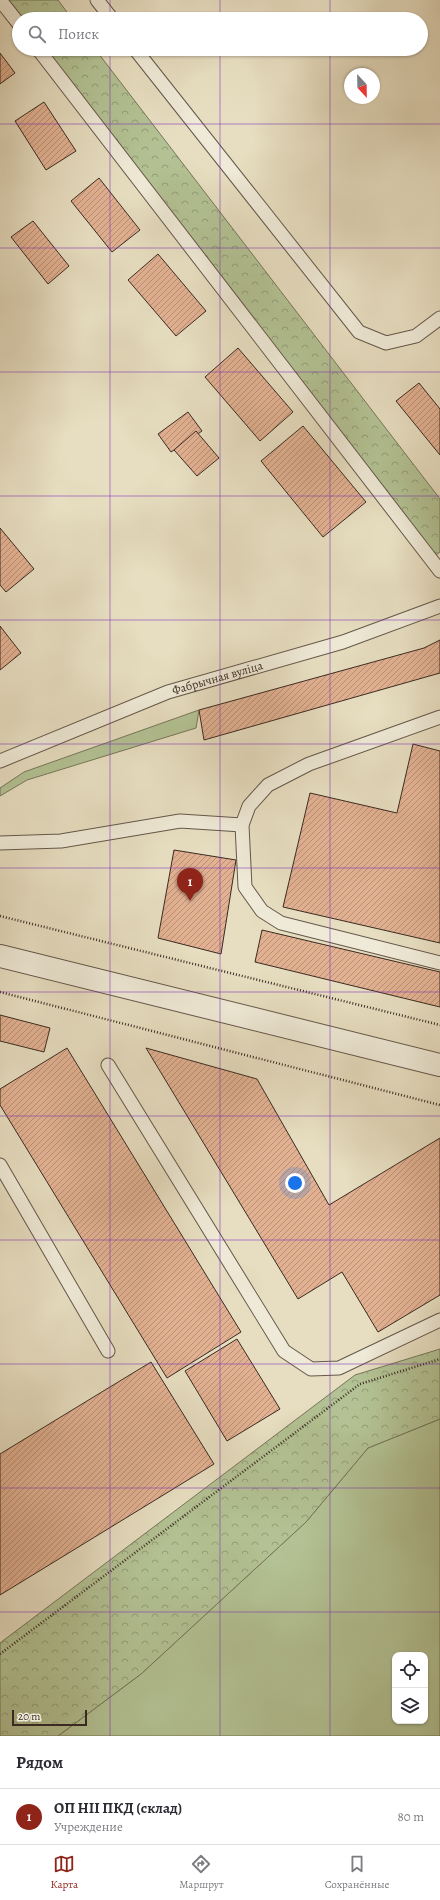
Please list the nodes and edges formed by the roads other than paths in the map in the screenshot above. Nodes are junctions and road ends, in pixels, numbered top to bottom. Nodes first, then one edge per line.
1 (0, 0) edge
2 (97, 0) edge
3 (106, 12) edge
4 (12, 15) edge
5 (43, 56) edge
6 (141, 56) edge
7 (440, 318) edge
8 (440, 571) edge
9 (440, 606) edge
10 (440, 717) edge
11 (0, 761) edge
12 (242, 825) junction
13 (0, 843) edge
14 (0, 956) edge
15 (440, 962) edge
16 (108, 1065) dead end
17 (440, 1065) edge
18 (0, 1165) edge
19 (440, 1320) edge
20 (108, 1351) dead end

1 - 4 lane
2 - 3 lane
5 - 8 lane
6 - 7 lane
9 - 11 lane, Фабрычная вуліца
10 - 12 lane
12 - 13 lane
12 - 15 lane
14 - 17 street
16 - 19 lane
18 - 20 lane

